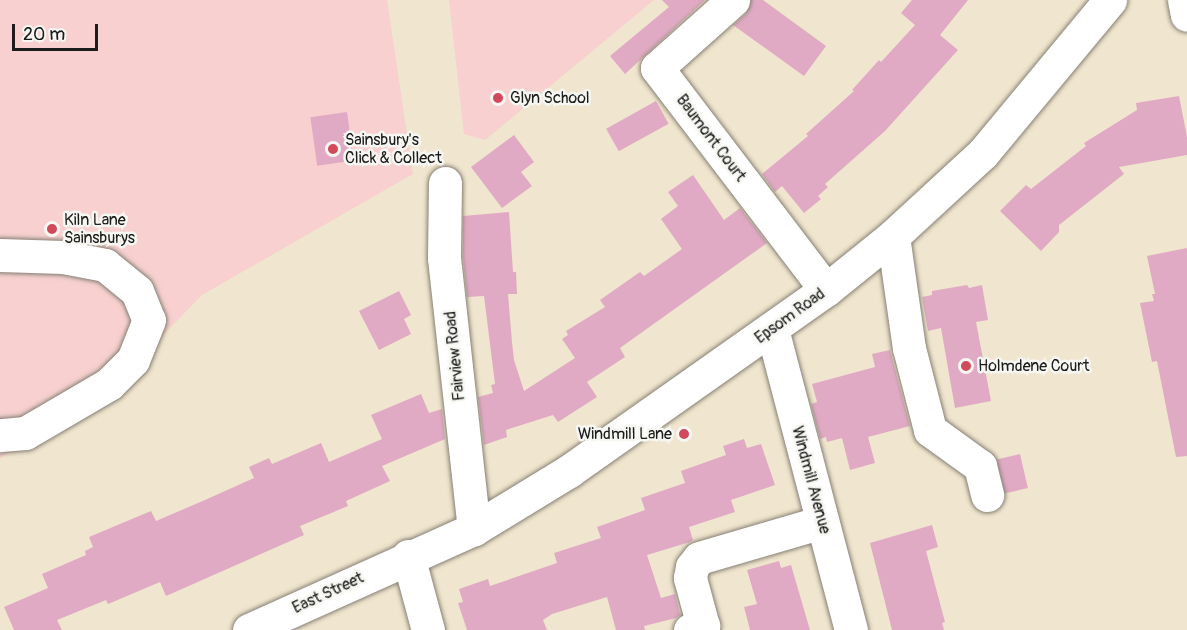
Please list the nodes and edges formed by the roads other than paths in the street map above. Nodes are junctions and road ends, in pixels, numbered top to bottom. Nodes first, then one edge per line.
1 (733, 0) edge
2 (1110, 0) edge
3 (1184, 0) edge
4 (1187, 15) edge
5 (445, 183) dead end
6 (893, 237) junction
7 (0, 255) edge
8 (826, 290) junction
9 (772, 329) junction
10 (0, 435) edge
11 (987, 495) dead end
12 (822, 522) junction
13 (474, 529) junction
14 (408, 556) junction
15 (249, 630) edge
16 (428, 630) edge
17 (690, 630) edge
18 (851, 630) edge

1 - 8 main road, Baumont Court
2 - 6 main road, Epsom Road
3 - 4 main road
5 - 13 main road, Fairview Road
6 - 8 main road, Epsom Road
6 - 11 main road
7 - 10 main road
8 - 9 main road, Epsom Road
9 - 12 main road, Windmill Avenue
9 - 13 main road, Epsom Road
12 - 17 main road
12 - 18 main road, Windmill Avenue
13 - 14 main road, Epsom Road
14 - 15 main road, East Street
14 - 16 main road

